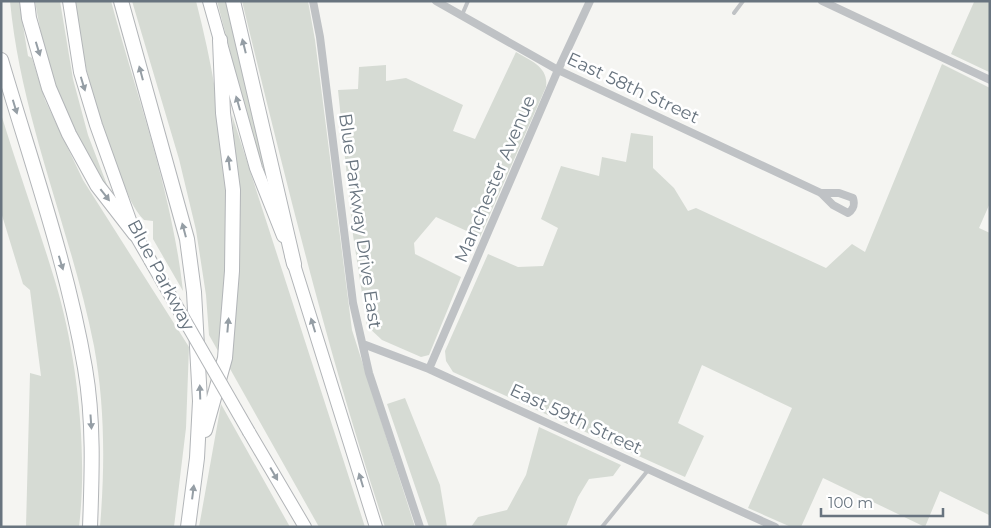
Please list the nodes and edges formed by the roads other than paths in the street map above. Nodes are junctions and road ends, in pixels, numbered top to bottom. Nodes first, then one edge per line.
1 (27, 1) edge
2 (69, 1) edge
3 (121, 1) edge
4 (209, 1) edge
5 (233, 1) edge
6 (313, 1) edge
7 (436, 1) edge
8 (468, 1) edge
9 (590, 1) edge
10 (744, 1) edge
11 (822, 1) edge
12 (734, 13) dead end
13 (461, 16) junction
14 (220, 40) junction
15 (1, 60) edge
16 (558, 70) junction
17 (990, 80) edge
18 (821, 193) dead end
19 (135, 234) junction
20 (294, 264) junction
21 (363, 344) junction
22 (429, 369) junction
23 (197, 458) junction
24 (648, 469) junction
25 (90, 527) edge
26 (188, 527) edge
27 (306, 527) edge
28 (376, 527) edge
29 (420, 527) edge
30 (602, 527) edge
31 (774, 527) edge

1 -> 19 highway
2 -> 19 highway, Blue Parkway
23 -> 3 highway
4 - 14 highway
20 -> 5 highway
6 - 21 street, Blue Parkway Drive East
7 - 13 street, East 58th Street
8 - 13 lane
9 - 16 street, Manchester Avenue
10 - 12 lane
11 - 17 street
13 - 16 street, East 58th Street
20 -> 14 highway
23 -> 14 highway
15 -> 25 highway
16 - 18 street, East 58th Street
16 - 22 street, Manchester Avenue
19 -> 27 highway, Blue Parkway, bridge
28 -> 20 highway
21 - 22 street, East 59th Street
21 - 29 street, Blue Parkway Drive East
22 - 24 street, East 59th Street
26 -> 23 highway
24 - 30 lane
24 - 31 street, East 59th Street

